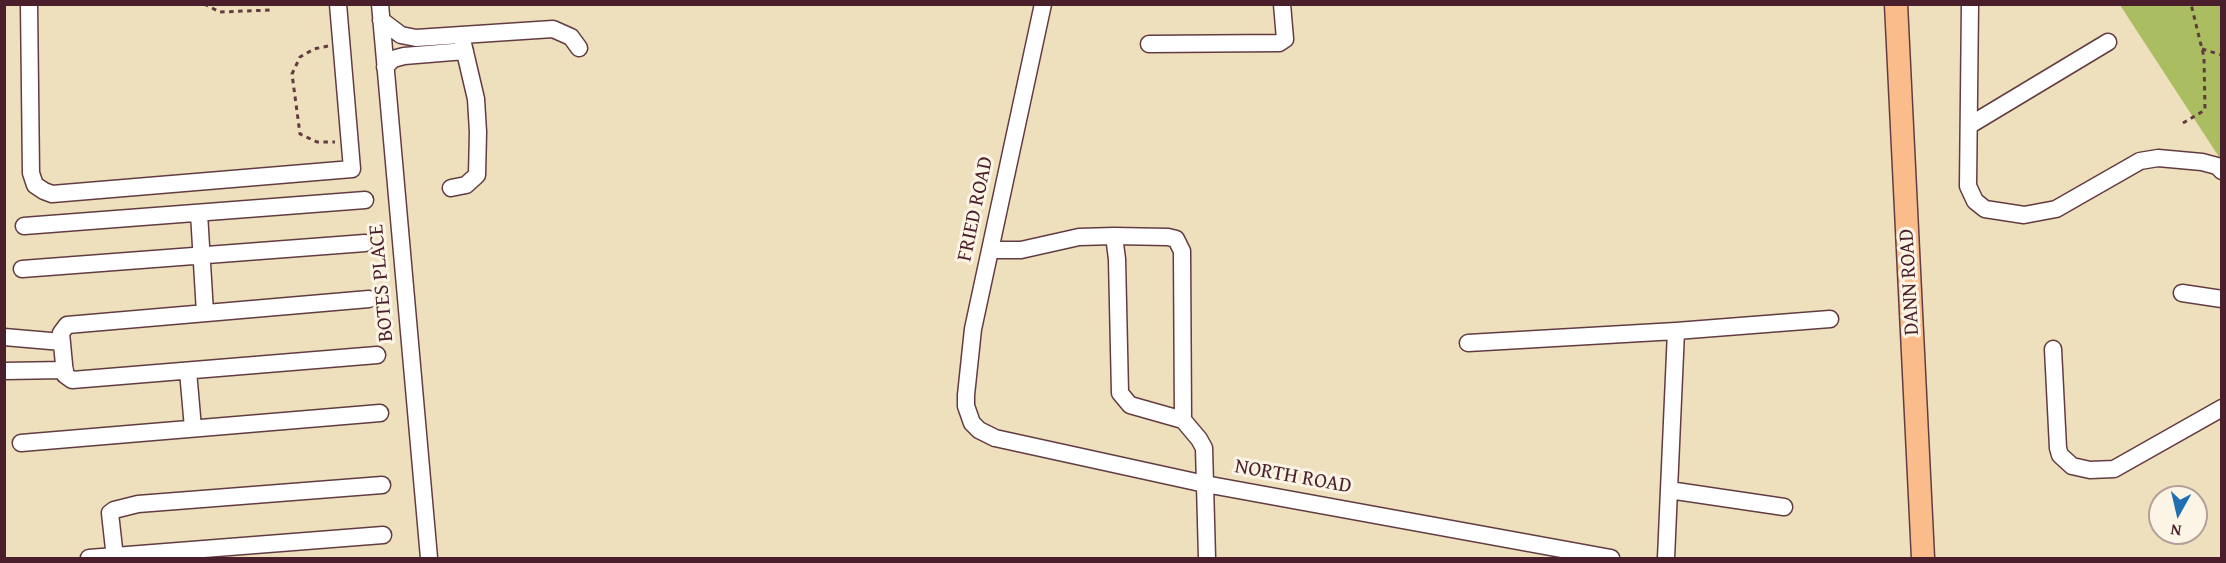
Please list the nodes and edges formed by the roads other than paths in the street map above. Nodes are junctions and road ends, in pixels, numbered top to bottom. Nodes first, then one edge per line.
1 (29, 4) edge
2 (338, 4) edge
3 (1043, 4) edge
4 (1282, 4) edge
5 (1896, 4) edge
6 (1970, 4) edge
7 (380, 12) edge
8 (2108, 42) dead end
9 (463, 43) junction
10 (1149, 44) dead end
11 (579, 48) dead end
12 (385, 67) junction
13 (1970, 125) junction
14 (2222, 171) edge
15 (451, 188) dead end
16 (365, 200) dead end
17 (199, 213) junction
18 (24, 226) dead end
19 (1114, 236) junction
20 (365, 243) dead end
21 (990, 250) junction
22 (200, 256) junction
23 (22, 269) dead end
24 (2182, 293) dead end
25 (369, 299) dead end
26 (2222, 299) edge
27 (205, 313) junction
28 (1830, 319) dead end
29 (1676, 331) junction
30 (4, 338) edge
31 (62, 342) junction
32 (1468, 343) dead end
33 (2053, 349) dead end
34 (377, 356) dead end
35 (64, 370) junction
36 (4, 371) edge
37 (188, 371) junction
38 (2222, 408) edge
39 (380, 413) dead end
40 (1183, 420) junction
41 (972, 423) joint
42 (193, 428) junction
43 (21, 442) dead end
44 (1205, 484) junction
45 (382, 485) dead end
46 (1669, 490) junction
47 (1784, 507) dead end
48 (383, 535) dead end
49 (115, 557) edge
50 (88, 558) edge
51 (429, 558) edge
52 (1207, 558) edge
53 (1611, 558) edge
54 (1666, 558) edge
55 (1923, 558) edge

1 - 2 street
3 - 21 street, FRIED ROAD
4 - 10 street
5 - 55 main road, DANN ROAD
6 - 13 street
7 - 9 street
7 - 12 street, BOTES PLACE
8 - 13 street
9 - 11 street
9 - 12 street
9 - 15 street
12 - 51 street, BOTES PLACE
13 - 14 street
16 - 17 street
17 - 18 street
17 - 22 street
19 - 21 street
19 - 40 street
19 - 40 street
20 - 22 street
21 - 41 street, FRIED ROAD
22 - 23 street
22 - 27 street
24 - 26 street
25 - 27 street
27 - 31 street
28 - 29 street
29 - 32 street
29 - 46 street
30 - 31 street
31 - 35 street
33 - 38 street
34 - 37 street
35 - 36 street
35 - 37 street
37 - 42 street
39 - 42 street
40 - 44 street
41 - 44 street, NORTH ROAD
42 - 43 street
44 - 52 street
44 - 53 street, NORTH ROAD
45 - 49 street
46 - 47 street
46 - 54 street
48 - 49 street
49 - 50 street

